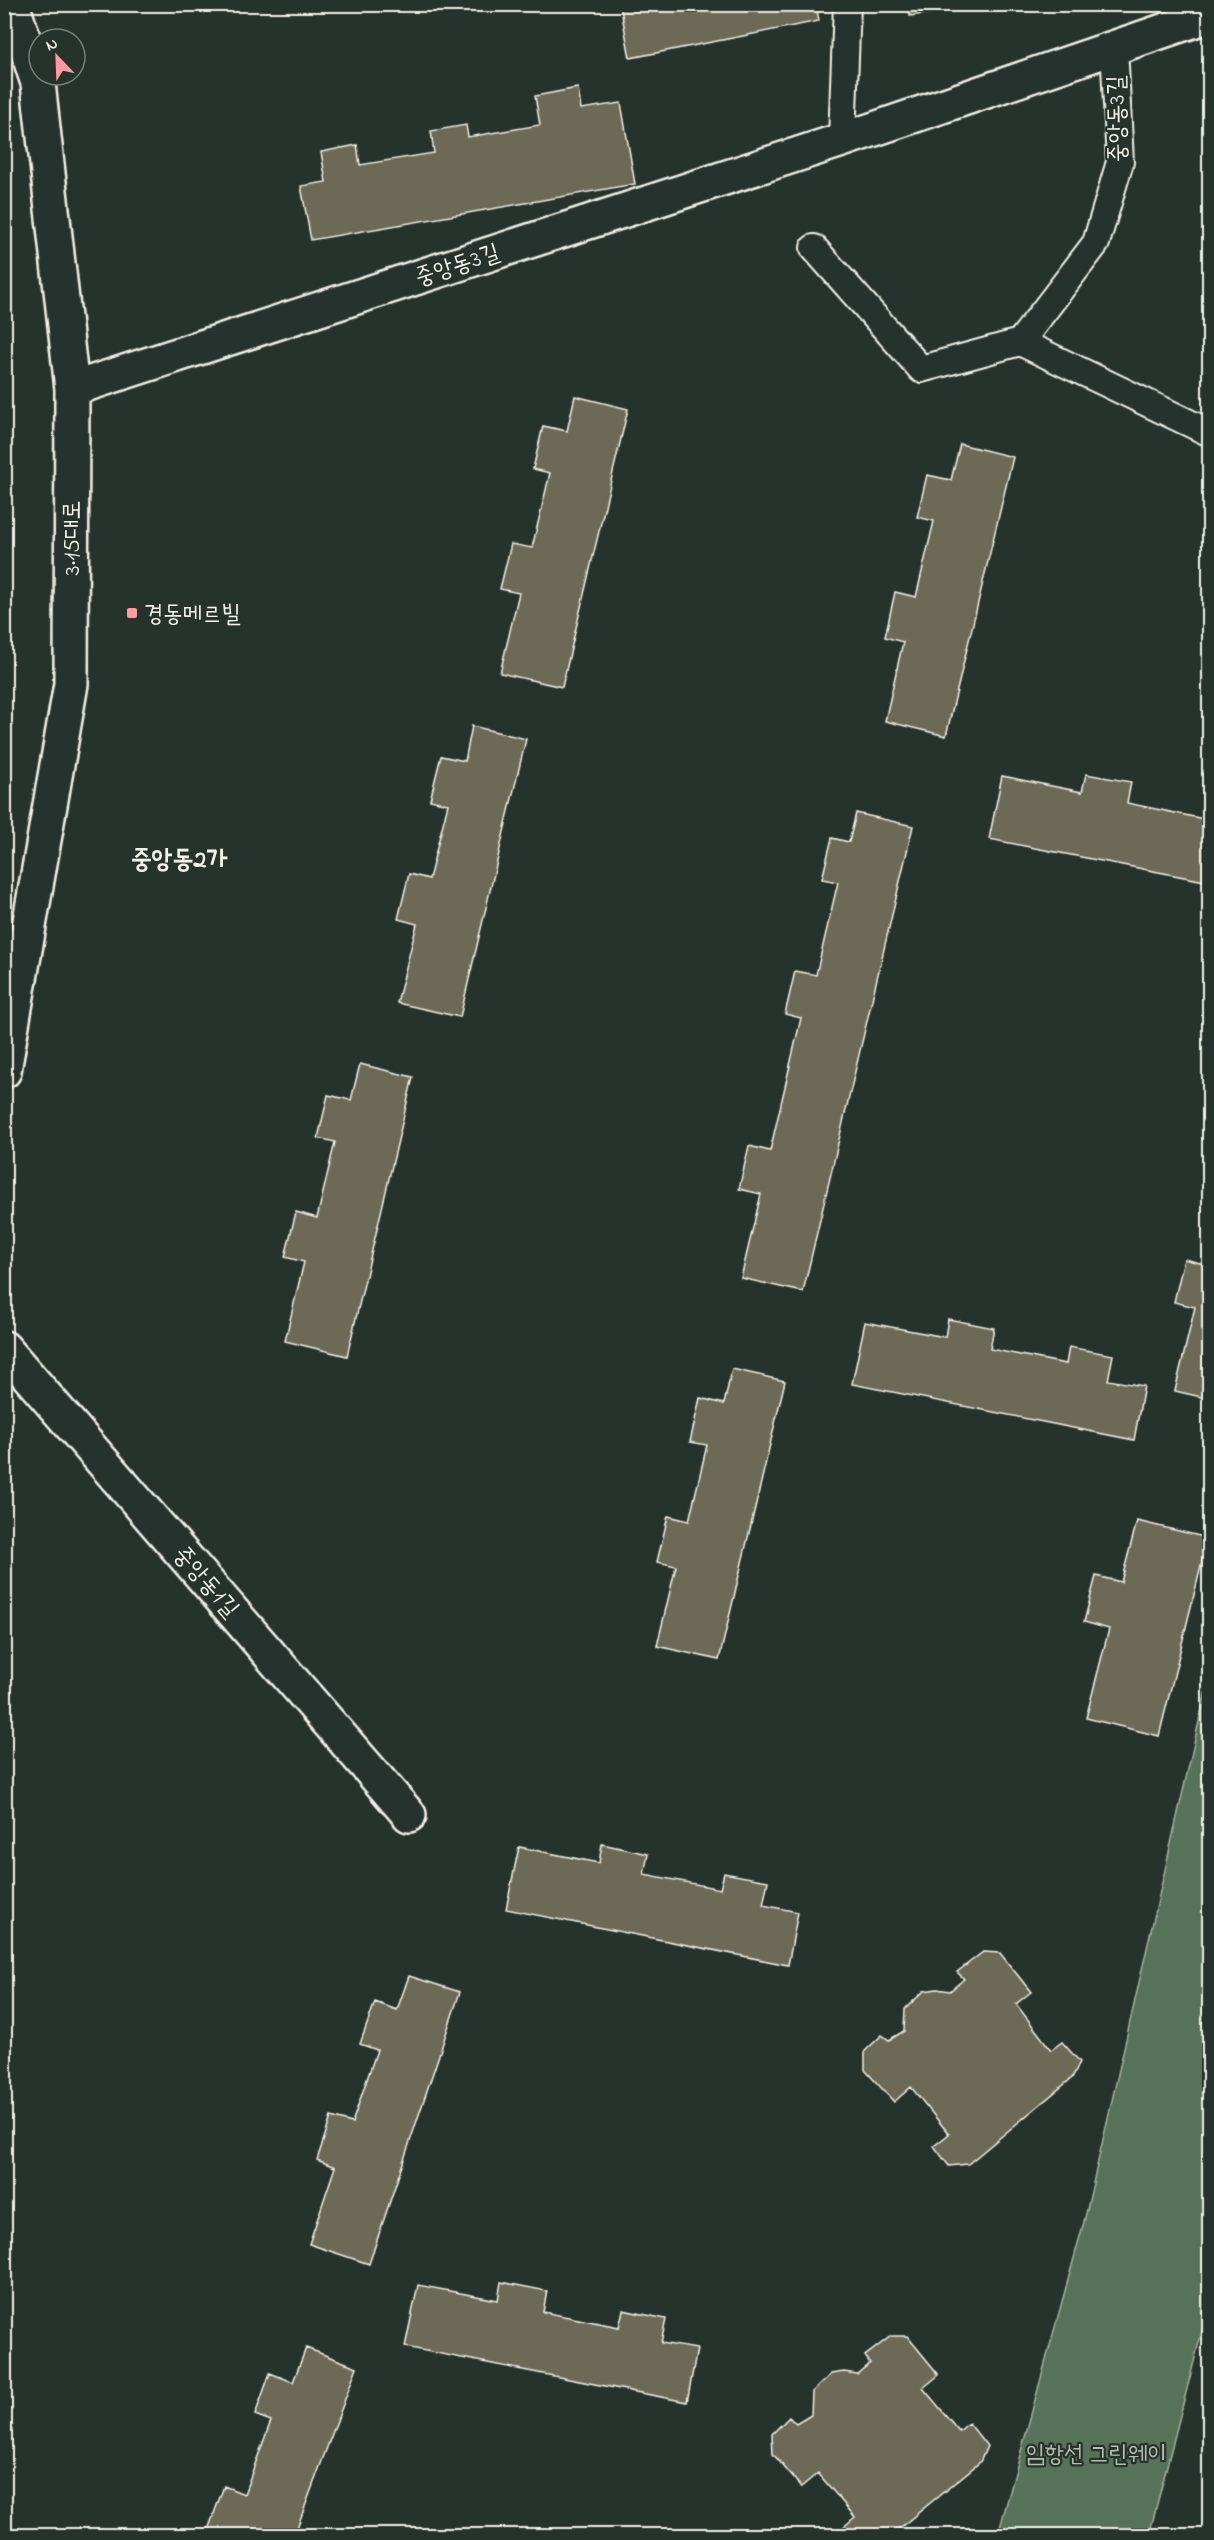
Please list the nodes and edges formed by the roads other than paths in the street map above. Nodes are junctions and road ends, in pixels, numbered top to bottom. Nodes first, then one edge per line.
1 (12, 4) edge
2 (847, 4) edge
3 (1209, 15) edge
4 (1114, 47) junction
5 (842, 140) junction
6 (814, 248) dead end
7 (1020, 342) junction
8 (72, 389) junction
9 (1209, 433) edge
10 (4, 1071) edge
11 (4, 1348) edge
12 (408, 1815) dead end

1 - 8 street, 3·15대로
2 - 5 lane
3 - 4 street, 중앙동3길
4 - 5 street, 중앙동3길
4 - 7 lane, 중앙동3길
5 - 8 street, 중앙동3길
6 - 7 lane
7 - 9 lane
8 - 10 street, 3·15대로
11 - 12 street, 중앙동1길

